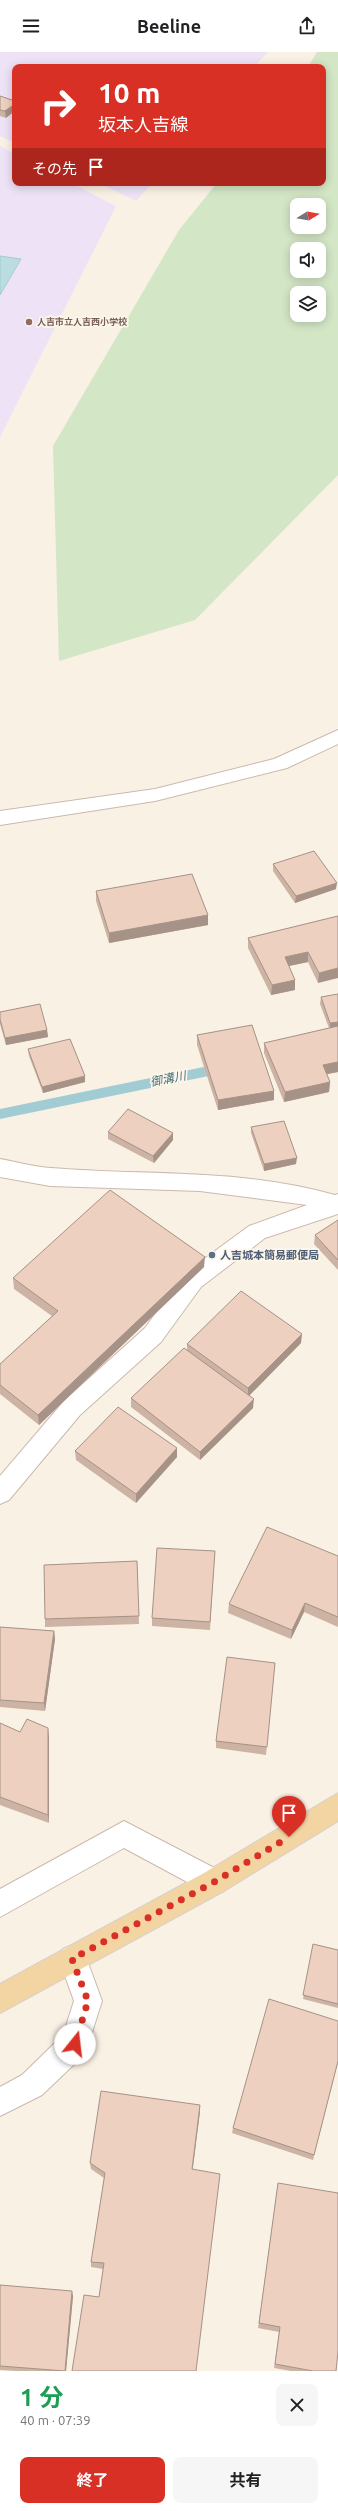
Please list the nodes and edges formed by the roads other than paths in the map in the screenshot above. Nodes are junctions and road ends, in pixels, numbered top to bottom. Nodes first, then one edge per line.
1 (338, 736) edge
2 (0, 818) edge
3 (0, 1168) edge
4 (337, 1204) edge
5 (0, 1493) edge
6 (338, 1806) edge
7 (214, 1882) junction
8 (0, 1904) edge
9 (72, 1959) junction
10 (0, 1999) edge
11 (0, 2102) edge

1 - 2 street
3 - 4 street
4 - 5 street
6 - 7 main road
7 - 8 street
7 - 9 main road
9 - 10 main road
9 - 11 street

